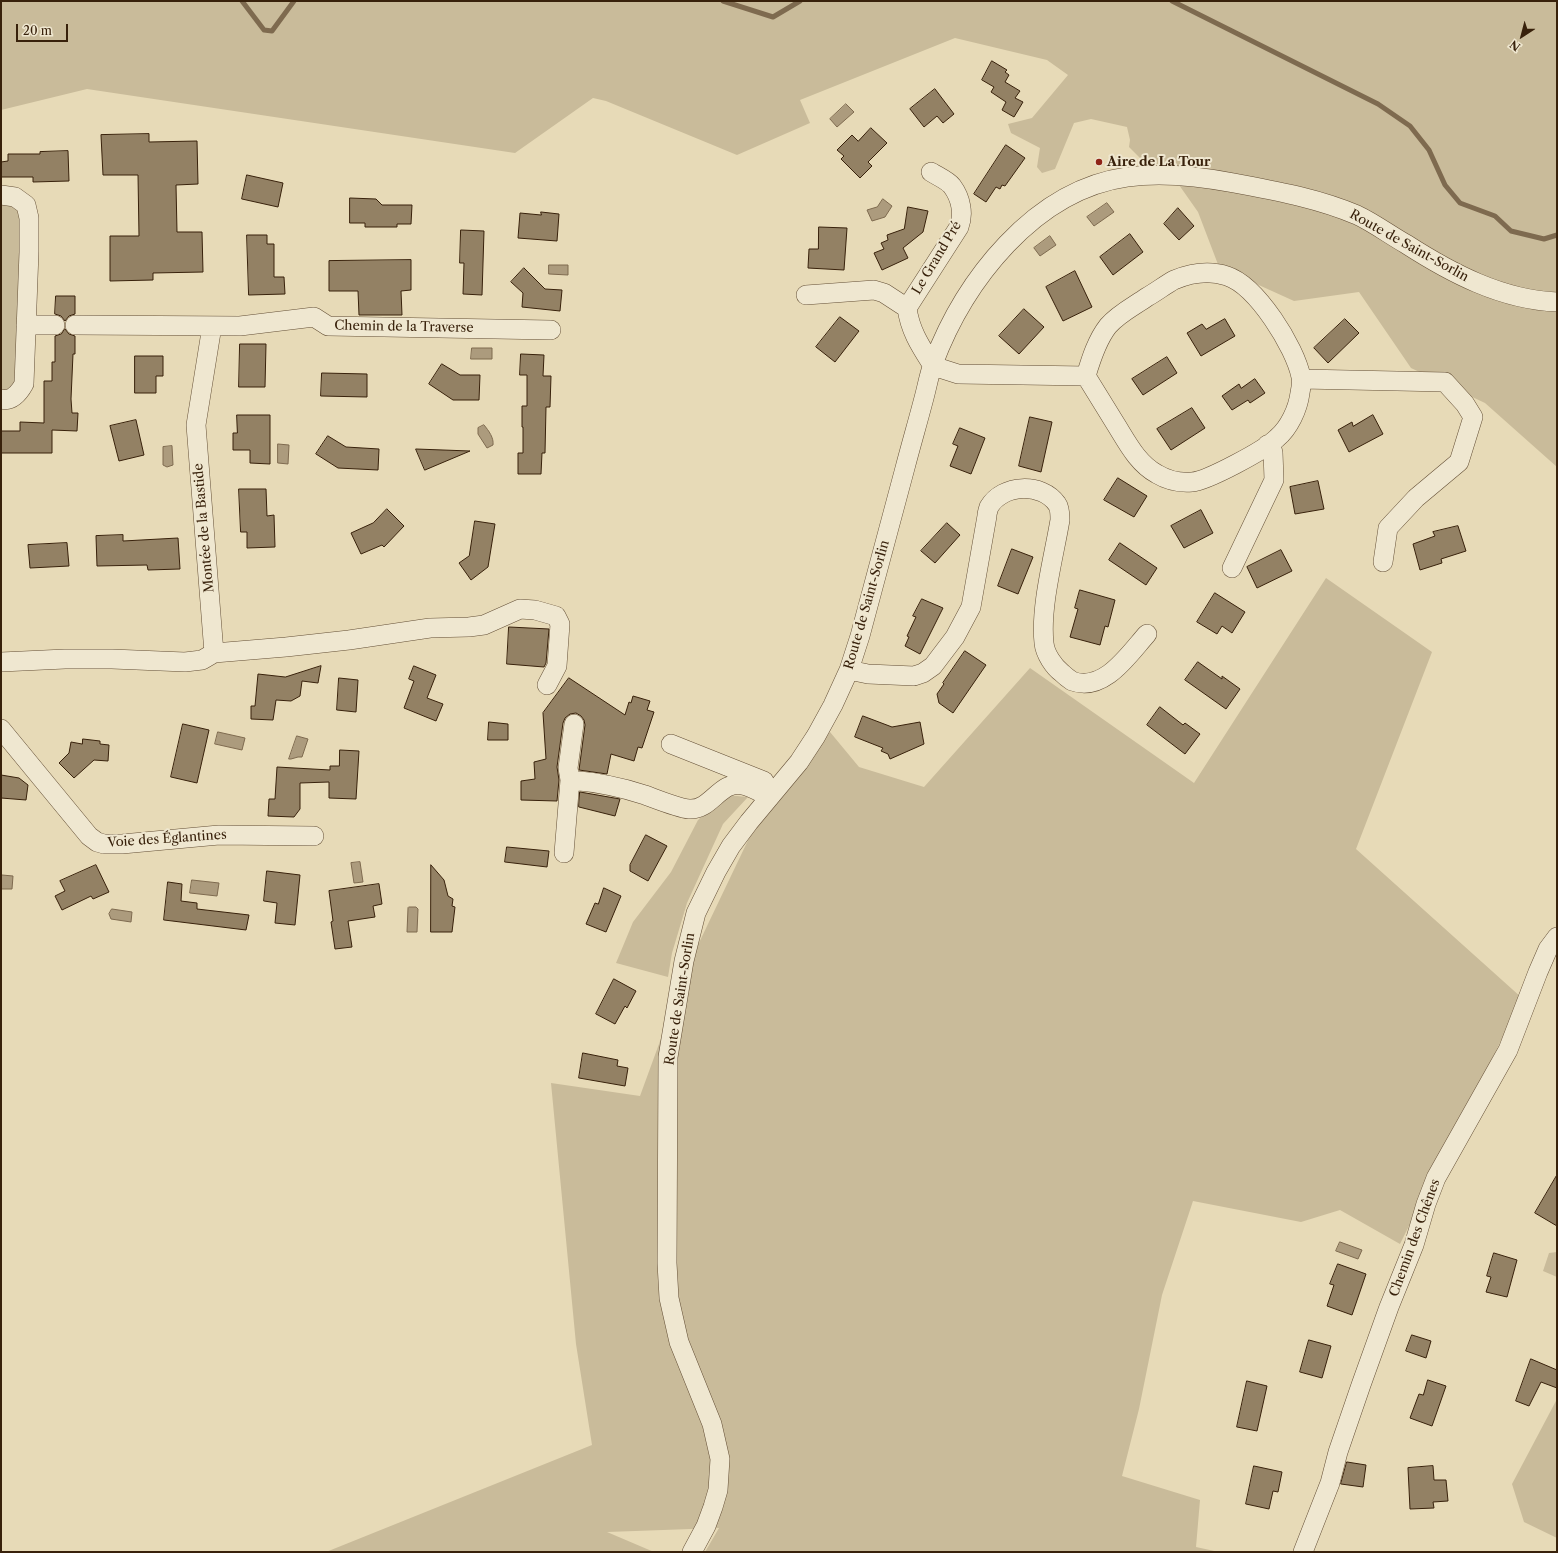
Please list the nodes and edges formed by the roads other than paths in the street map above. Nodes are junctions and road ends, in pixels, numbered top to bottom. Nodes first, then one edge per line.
1 (931, 172) dead end
2 (1, 195) edge
3 (806, 295) dead end
4 (1557, 302) edge
5 (907, 308) junction
6 (26, 325) junction
7 (55, 325) dead end
8 (75, 325) dead end
9 (212, 326) junction
10 (551, 330) dead end
11 (932, 366) junction
12 (1086, 376) junction
13 (1302, 379) junction
14 (1, 399) edge
15 (1267, 445) junction
16 (1383, 562) dead end
17 (1232, 568) dead end
18 (1148, 634) dead end
19 (214, 653) junction
20 (1, 662) edge
21 (848, 670) junction
22 (547, 685) dead end
23 (574, 724) dead end
24 (1, 729) edge
25 (671, 744) dead end
26 (570, 780) junction
27 (774, 793) junction
28 (314, 836) dead end
29 (564, 852) dead end
30 (1557, 937) edge
31 (692, 1552) edge
32 (1303, 1552) edge

1 - 5 street, Le Grand Pré
2 - 6 street
3 - 5 street, Le Grand Pré
4 - 11 street, Route de Saint-Sorlin
5 - 11 street, Le Grand Pré
6 - 7 street
6 - 14 street
8 - 9 street
9 - 10 street, Chemin de la Traverse
9 - 19 street, Montée de la Bastide
11 - 12 street
11 - 21 street, Route de Saint-Sorlin
12 - 13 street
12 - 15 street
13 - 15 street
13 - 16 street
15 - 17 street
18 - 21 street
19 - 20 street
19 - 22 street
21 - 27 street, Route de Saint-Sorlin
23 - 26 street
24 - 28 street, Voie des Églantines
25 - 27 street
26 - 27 street
26 - 29 street
27 - 31 street, Route de Saint-Sorlin
30 - 32 street, Chemin des Chênes

